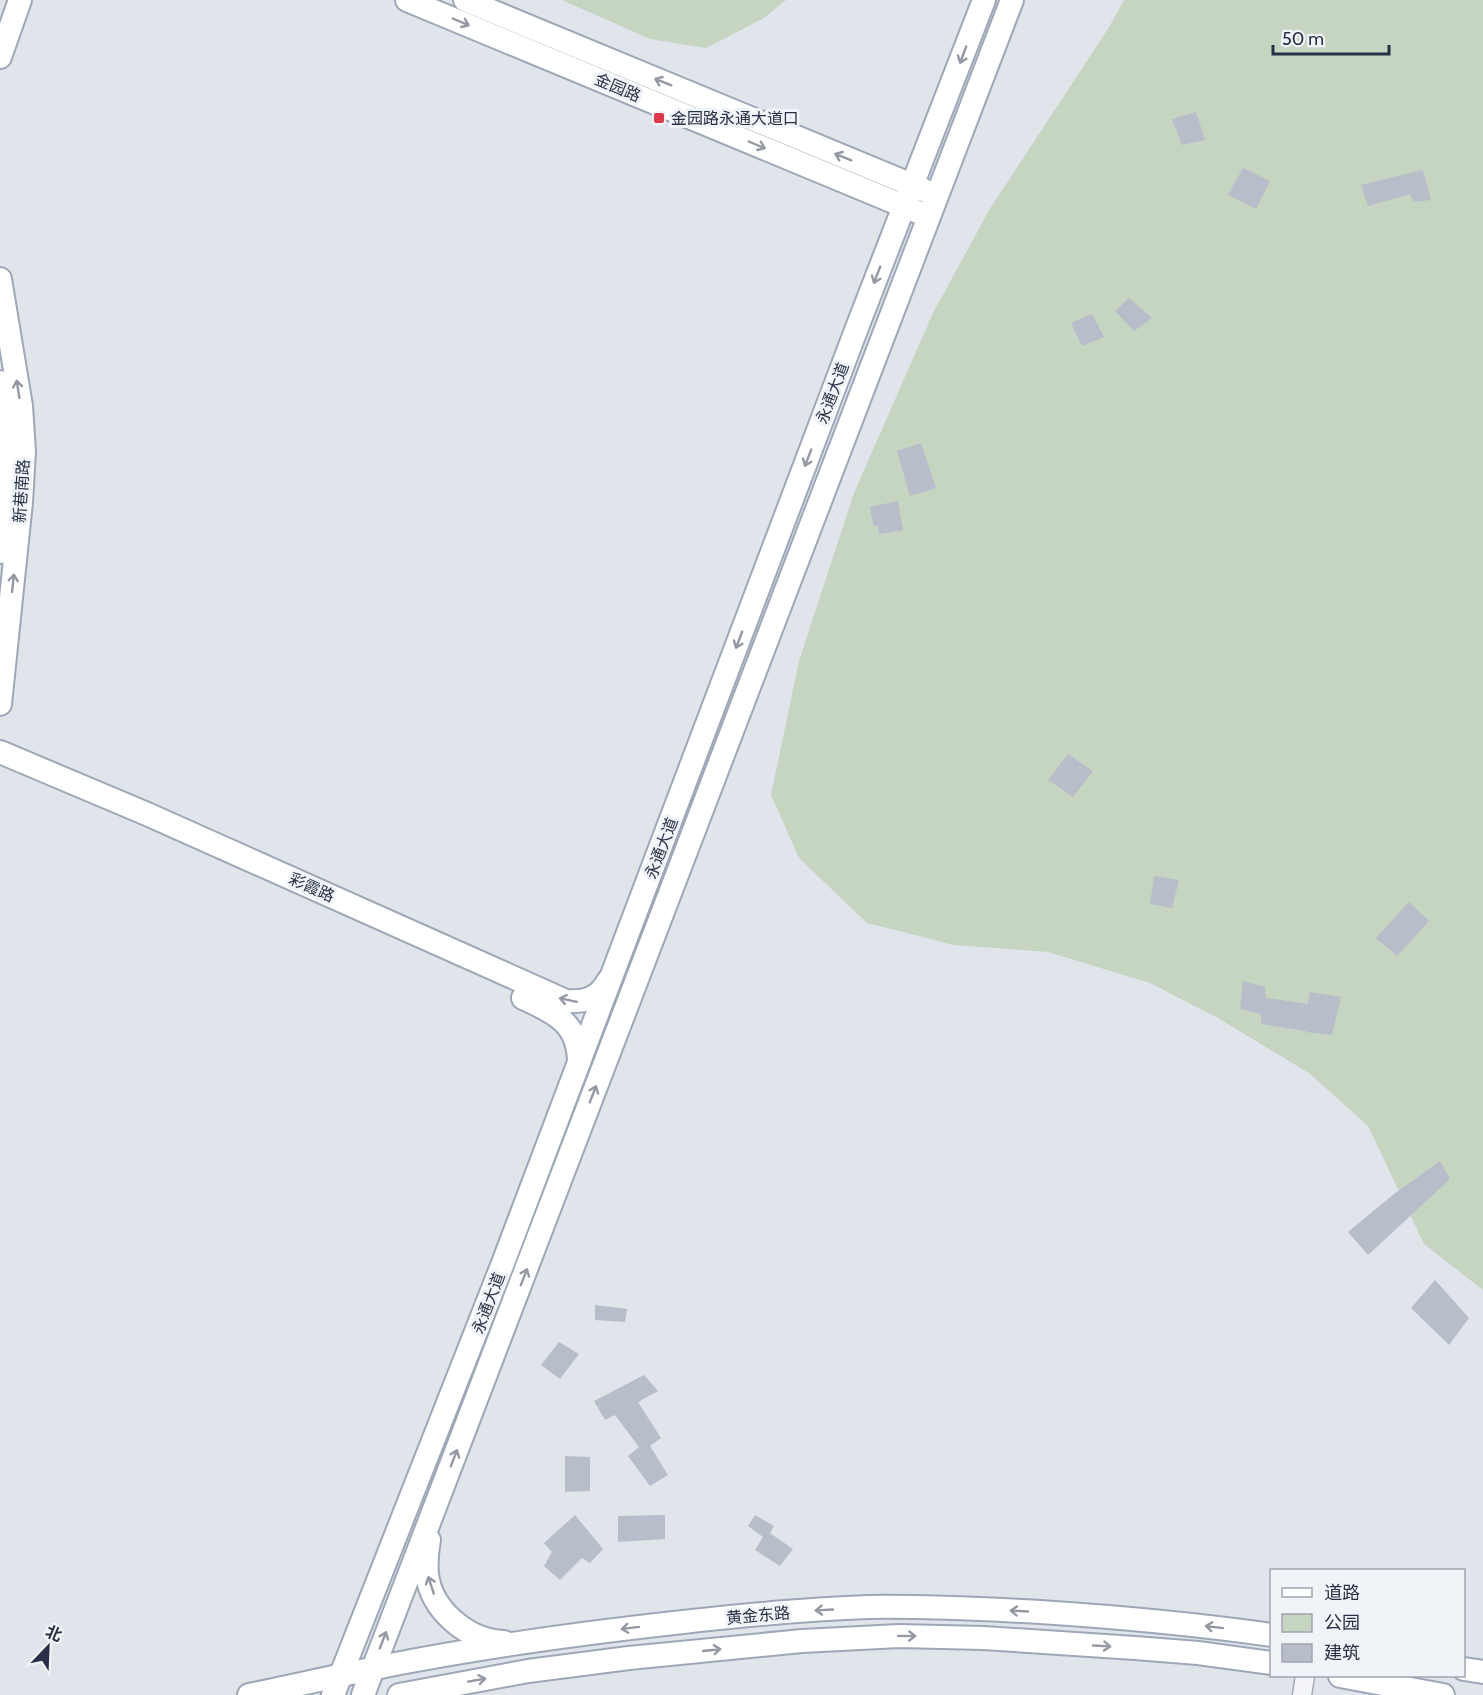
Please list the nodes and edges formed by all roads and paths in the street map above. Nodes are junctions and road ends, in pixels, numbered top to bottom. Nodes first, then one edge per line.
1 (20, 0) edge
2 (407, 0) edge
3 (465, 0) edge
4 (984, 0) edge
5 (1012, 0) edge
6 (0, 57) edge
7 (929, 141) junction
8 (874, 169) junction
9 (912, 185) junction
10 (867, 191) junction
11 (936, 195) junction
12 (904, 206) junction
13 (928, 216) junction
14 (889, 244) junction
15 (0, 279) edge
16 (0, 382) edge
17 (0, 552) edge
18 (0, 704) edge
19 (0, 752) edge
20 (0, 767) edge
21 (614, 972) junction
22 (579, 1064) junction
23 (433, 1513) junction
24 (359, 1632) junction
25 (1270, 1635) edge
26 (526, 1642) junction
27 (1270, 1663) edge
28 (373, 1669) junction
29 (1465, 1669) edge
30 (1483, 1672) edge
31 (1305, 1677) edge
32 (1345, 1677) edge
33 (310, 1682) junction
34 (337, 1685) edge
35 (249, 1695) edge
36 (363, 1695) edge
37 (399, 1695) edge
38 (1302, 1695) edge
39 (1443, 1695) edge

1 - 6 main road
2 -> 10 main road, 金园路
8 -> 3 main road, 金园路
4 -> 7 main road, 永通大道
5 - 11 main road, 永通大道
7 - 8 main road
7 - 9 main road, 永通大道
8 - 9 main road, 金园路
9 - 11 main road, 金园路
9 - 12 main road, 永通大道
10 - 12 main road, 金园路
10 - 14 main road
11 - 13 main road, 永通大道
12 - 13 main road, 金园路
12 - 14 main road, 永通大道
23 -> 13 main road, 永通大道
14 -> 21 main road, 永通大道
18 -> 15 main road, 新巷南路
16 - 17 main road, 新巷南路
21 -> 19 main road, 彩霞路
20 - 22 main road, 彩霞路
21 - 22 main road, 永通大道
22 - 24 main road, 永通大道
26 -> 23 main road
28 -> 23 main road, 永通大道
24 - 33 main road
24 - 34 main road, 永通大道
25 -> 26 main road, 黄金东路
26 - 28 main road, 黄金东路
37 -> 27 main road, 黄金东路
28 - 34 main road, 黄金东路
28 - 36 main road, 永通大道
29 - 30 main road
31 - 38 street
32 - 39 main road
33 - 34 main road, 黄金东路
33 - 35 main road, 黄金东路

